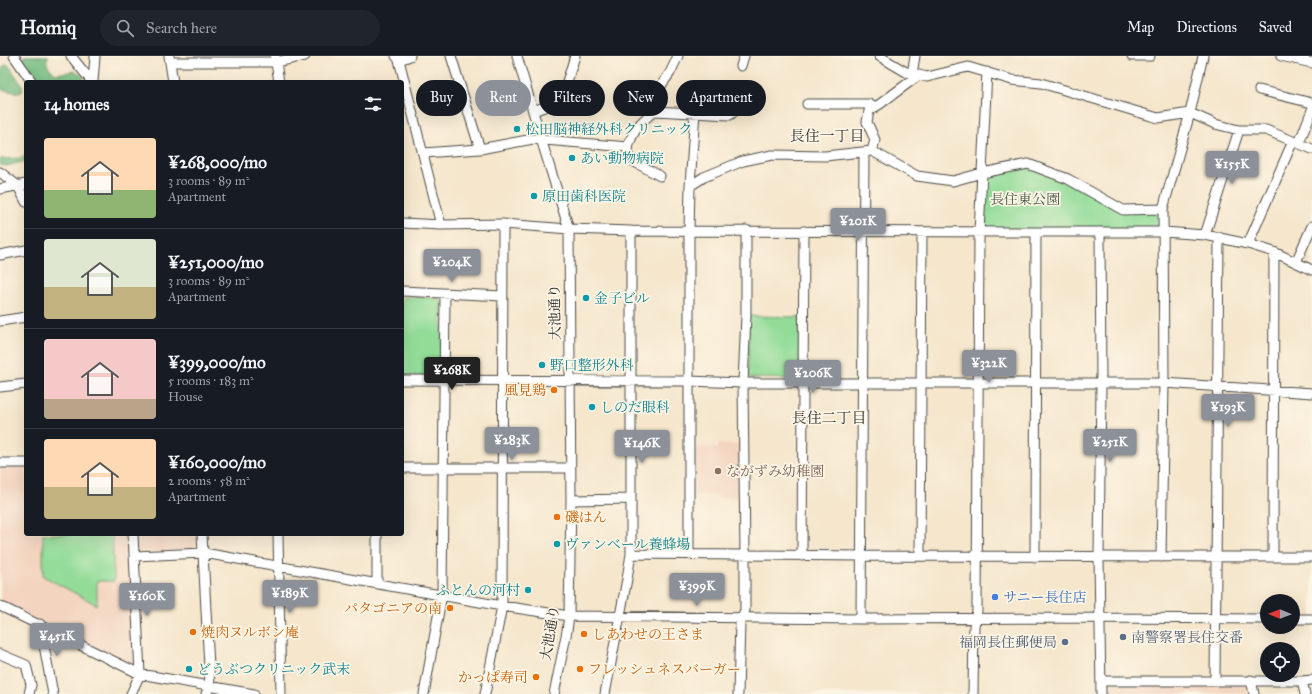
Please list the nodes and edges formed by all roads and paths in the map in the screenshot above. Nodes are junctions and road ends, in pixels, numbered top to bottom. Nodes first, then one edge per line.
1 (14, 56) edge
2 (71, 56) edge
3 (95, 56) edge
4 (305, 56) edge
5 (410, 56) edge
6 (451, 56) edge
7 (517, 56) edge
8 (575, 56) edge
9 (678, 56) edge
10 (744, 56) edge
11 (879, 56) edge
12 (915, 56) edge
13 (1132, 56) edge
14 (1150, 56) edge
15 (1204, 56) edge
16 (1281, 56) edge
17 (397, 58) edge
18 (170, 59) edge
19 (276, 59) edge
20 (1312, 63) edge
21 (741, 66) dead end
22 (987, 72) junction
23 (915, 74) junction
24 (31, 80) edge
25 (91, 80) edge
26 (93, 80) edge
27 (173, 80) edge
28 (279, 80) edge
29 (402, 80) edge
30 (665, 80) edge
31 (1260, 90) dead end
32 (405, 96) edge
33 (1312, 103) edge
34 (807, 104) dead end
35 (874, 108) junction
36 (1312, 110) edge
37 (533, 111) junction
38 (1190, 113) junction
39 (649, 116) edge
40 (695, 116) edge
41 (1239, 130) junction
42 (541, 139) junction
43 (1296, 142) junction
44 (628, 147) junction
45 (480, 149) junction
46 (1312, 149) edge
47 (868, 152) junction
48 (423, 153) junction
49 (0, 172) edge
50 (982, 173) junction
51 (660, 176) dead end
52 (22, 185) edge
53 (690, 186) junction
54 (0, 189) edge
55 (1164, 209) junction
56 (404, 223) edge
57 (503, 224) junction
58 (441, 225) junction
59 (1312, 226) edge
60 (568, 229) junction
61 (631, 230) junction
62 (746, 230) junction
63 (689, 231) junction
64 (804, 231) junction
65 (863, 232) junction
66 (922, 232) junction
67 (979, 232) junction
68 (1036, 232) junction
69 (1100, 232) junction
70 (1164, 232) junction
71 (1205, 235) junction
72 (1219, 237) junction
73 (1248, 244) junction
74 (24, 250) edge
75 (1274, 252) junction
76 (0, 255) edge
77 (1296, 262) junction
78 (1312, 270) edge
79 (404, 291) edge
80 (445, 294) junction
81 (502, 296) junction
82 (24, 317) edge
83 (0, 321) edge
84 (404, 380) edge
85 (444, 381) junction
86 (502, 381) junction
87 (570, 381) junction
88 (631, 381) junction
89 (688, 381) junction
90 (862, 382) junction
91 (978, 382) junction
92 (1035, 382) junction
93 (743, 383) junction
94 (803, 383) junction
95 (921, 383) junction
96 (1101, 383) junction
97 (1164, 383) junction
98 (24, 384) edge
99 (1217, 386) junction
100 (0, 387) edge
101 (1273, 390) junction
102 (1312, 393) edge
103 (0, 463) edge
104 (24, 463) edge
105 (404, 468) edge
106 (443, 468) junction
107 (502, 468) junction
108 (570, 468) junction
109 (632, 499) junction
110 (571, 500) junction
111 (133, 536) edge
112 (202, 536) edge
113 (278, 536) edge
114 (377, 536) edge
115 (204, 553) junction
116 (631, 554) junction
117 (689, 554) junction
118 (745, 555) junction
119 (134, 556) junction
120 (802, 556) junction
121 (862, 556) junction
122 (920, 556) junction
123 (1216, 556) junction
124 (978, 557) junction
125 (1035, 557) junction
126 (1099, 557) junction
127 (1161, 557) junction
128 (1273, 557) junction
129 (1312, 557) edge
130 (279, 566) junction
131 (377, 583) junction
132 (442, 594) junction
133 (0, 606) edge
134 (502, 606) junction
135 (569, 616) junction
136 (620, 617) junction
137 (743, 617) junction
138 (1100, 618) junction
139 (1215, 618) junction
140 (861, 619) junction
141 (976, 619) junction
142 (1260, 619) edge
143 (1300, 619) edge
144 (1312, 619) edge
145 (40, 624) junction
146 (0, 654) edge
147 (140, 674) junction
148 (1215, 680) junction
149 (1251, 680) junction
150 (1312, 680) edge
151 (1101, 681) junction
152 (1302, 681) junction
153 (208, 690) edge
154 (29, 694) edge
155 (53, 694) edge
156 (131, 694) edge
157 (254, 694) edge
158 (281, 694) edge
159 (424, 694) edge
160 (485, 694) edge
161 (554, 694) edge
162 (605, 694) edge
163 (738, 694) edge
164 (973, 694) edge
165 (1101, 694) edge
166 (1254, 694) edge
167 (1305, 694) edge

1 - 24 street
2 - 25 street
3 - 26 street
4 - 19 street
5 - 17 street
6 - 45 street
7 - 37 street, 大池通り
8 - 37 street
9 - 30 street
10 - 21 street
11 - 23 street
12 - 23 street
13 - 14 street
15 - 38 street
16 - 20 street
17 - 29 street
18 - 19 street
18 - 27 street
19 - 28 street
22 - 23 street
22 - 38 street
22 - 50 street
23 - 35 street
31 - 33 street
32 - 48 street
34 - 35 street
35 - 47 street
36 - 43 street
37 - 42 street, 大池通り
38 - 41 street
38 - 55 street
39 - 44 street
40 - 53 street
41 - 43 street
41 - 71 street
42 - 44 street
42 - 45 street
42 - 60 street, 大池通り
43 - 46 street
43 - 73 street
44 - 51 street
45 - 48 street
47 - 50 street
47 - 53 street
47 - 65 street
48 - 58 street
49 - 52 street
50 - 55 street
50 - 67 street
52 - 54 street
53 - 63 street
55 - 70 street
56 - 58 street
57 - 58 street
57 - 60 street
57 - 81 street
59 - 77 street
60 - 61 street
60 - 87 street, 大池通り
61 - 63 street
61 - 88 street
62 - 63 street
62 - 64 street
62 - 93 street
63 - 89 street
64 - 65 street
64 - 94 street
65 - 66 street
65 - 90 street
66 - 67 street
66 - 95 street
67 - 68 street
67 - 91 street
68 - 69 street
68 - 92 street
69 - 70 street
69 - 96 street
70 - 71 street
70 - 97 street
71 - 72 street
72 - 73 street
72 - 99 street
73 - 75 street
74 - 76 street
75 - 77 street
75 - 101 street
77 - 78 street
79 - 80 street
80 - 81 street
80 - 85 street
81 - 86 street
82 - 83 street
84 - 85 street
85 - 86 street
85 - 106 street
86 - 87 street
86 - 107 street
87 - 88 street
87 - 108 street, 大池通り
88 - 89 street
88 - 109 street
89 - 93 street
89 - 117 street
90 - 94 street
90 - 95 street
90 - 121 street
91 - 92 street
91 - 95 street
91 - 124 street
92 - 96 street
92 - 125 street
93 - 94 street
93 - 118 street
94 - 120 street
95 - 122 street
96 - 97 street
96 - 126 street
97 - 99 street
97 - 127 street
98 - 100 street
99 - 101 street
99 - 123 street
101 - 102 street
101 - 128 street
103 - 104 street
105 - 106 street
106 - 107 street
106 - 132 street
107 - 108 street
107 - 134 street
108 - 110 street, 大池通り
109 - 110 street
109 - 116 street
110 - 135 street, 大池通り
111 - 119 street
112 - 115 street
113 - 130 street
114 - 131 street
115 - 119 street
115 - 130 street
115 - 153 street
116 - 117 street
116 - 136 street
117 - 118 street
118 - 120 street
118 - 137 street
119 - 147 street
120 - 121 street
121 - 122 street
121 - 140 street
122 - 124 street
123 - 127 street
123 - 128 street
123 - 139 street
124 - 125 street
124 - 141 street
125 - 126 street
126 - 127 street
126 - 138 street
128 - 129 street
130 - 131 street
130 - 158 street
131 - 132 street
132 - 134 street
132 - 159 street
133 - 145 street
134 - 135 street
134 - 160 street
135 - 136 street
135 - 161 street, 大池通り
136 - 137 street
136 - 162 street
137 - 140 street
137 - 163 street
138 - 139 street
138 - 141 street
138 - 151 street
139 - 142 street
139 - 148 street
140 - 141 street
141 - 164 street
143 - 144 street
145 - 147 street
145 - 155 street
146 - 154 street
147 - 153 street
147 - 156 street
148 - 149 street
148 - 151 street
149 - 152 street
149 - 166 street
150 - 152 street
151 - 165 street
152 - 167 street
153 - 157 street

